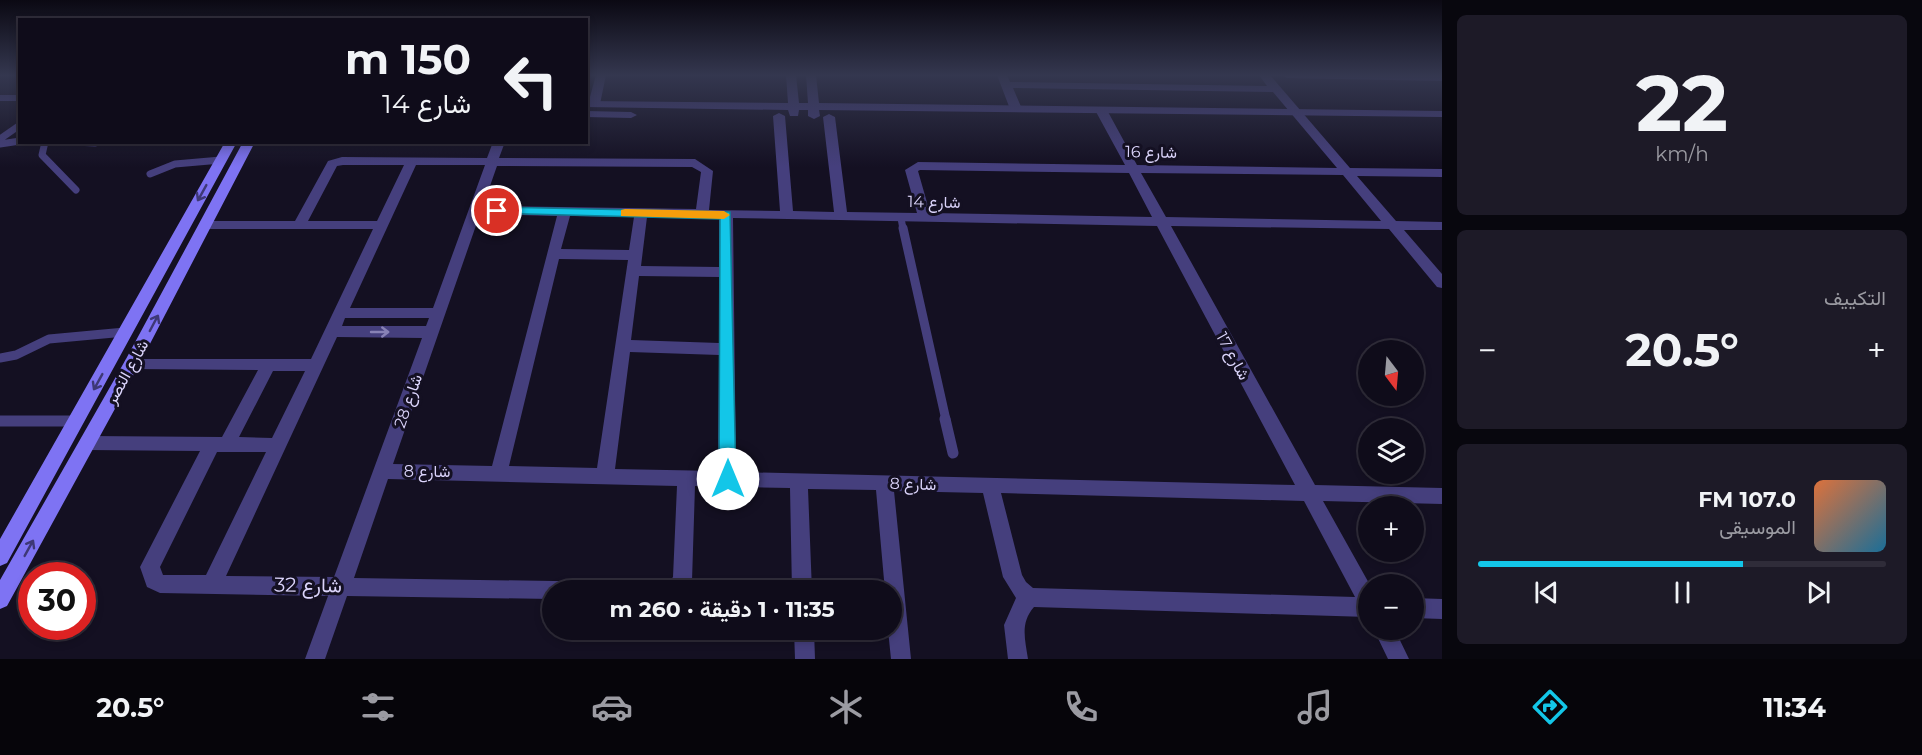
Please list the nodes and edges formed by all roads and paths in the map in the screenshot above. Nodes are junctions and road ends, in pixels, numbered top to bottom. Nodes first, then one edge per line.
1 (641, 106) edge
2 (794, 106) edge
3 (814, 106) edge
4 (1015, 106) edge
5 (1290, 106) edge
6 (0, 108) edge
7 (18, 108) edge
8 (1016, 109) junction
9 (794, 111) junction
10 (814, 111) junction
11 (588, 114) edge
12 (1442, 114) edge
13 (1103, 115) junction
14 (780, 116) junction
15 (829, 117) junction
16 (1300, 117) junction
17 (1442, 124) edge
18 (18, 126) edge
19 (0, 139) edge
20 (18, 141) edge
21 (0, 144) edge
22 (45, 144) edge
23 (230, 144) edge
24 (248, 144) edge
25 (498, 144) edge
26 (221, 160) junction
27 (412, 161) junction
28 (492, 162) junction
29 (1131, 169) junction
30 (1348, 172) junction
31 (1442, 173) edge
32 (150, 174) dead end
33 (76, 190) dead end
34 (475, 210) junction
35 (564, 212) junction
36 (641, 213) junction
37 (702, 214) junction
38 (726, 215) junction
39 (787, 216) junction
40 (841, 217) junction
41 (901, 218) junction
42 (925, 218) junction
43 (1160, 223) junction
44 (206, 225) junction
45 (299, 225) junction
46 (381, 225) junction
47 (1393, 226) junction
48 (1442, 226) edge
49 (554, 254) junction
50 (635, 255) junction
51 (633, 271) junction
52 (726, 272) junction
53 (1442, 283) edge
54 (167, 299) junction
55 (142, 300) junction
56 (339, 313) junction
57 (438, 313) junction
58 (125, 332) junction
59 (330, 332) junction
60 (431, 332) junction
61 (623, 346) junction
62 (727, 349) junction
63 (0, 358) edge
64 (132, 363) junction
65 (269, 364) junction
66 (314, 365) junction
67 (0, 421) edge
68 (76, 422) junction
69 (88, 443) junction
70 (219, 444) junction
71 (277, 445) junction
72 (953, 453) dead end
73 (383, 471) junction
74 (499, 472) junction
75 (605, 476) junction
76 (686, 479) junction
77 (728, 479) junction
78 (799, 481) junction
79 (884, 483) junction
80 (990, 485) junction
81 (1308, 493) junction
82 (1442, 496) edge
83 (0, 557) edge
84 (682, 580) edge
85 (802, 580) edge
86 (1358, 583) edge
87 (212, 584) junction
88 (343, 586) junction
89 (542, 590) edge
90 (1030, 597) junction
91 (0, 599) edge
92 (1358, 607) edge
93 (1424, 608) edge
94 (1442, 609) edge
95 (804, 640) edge
96 (1389, 640) edge
97 (315, 659) edge
98 (805, 659) edge
99 (900, 659) edge
100 (1018, 659) edge
101 (1399, 659) edge

1 - 9 street
2 - 9 street
3 - 10 street
4 - 8 street
5 - 16 street
6 - 7 street
8 - 10 street
8 - 13 street
9 - 10 street
9 - 14 street
10 - 15 street
11 - 14 street
12 - 16 street
13 - 15 street
13 - 16 street
13 - 29 street, شارع 17
14 - 39 street
15 - 40 street
16 - 17 street
16 - 30 street
18 - 19 lane
20 - 21 lane
22 - 33 lane
23 - 26 main road, شارع النصر
24 - 44 main road, شارع النصر
25 - 28 street, شارع 28
26 - 32 lane
26 -> 55 main road, شارع النصر
27 - 28 street
27 - 45 street
27 - 46 street
28 - 34 street, شارع 28
28 - 37 street
29 - 30 street, شارع 16
29 - 42 street, شارع 16
29 - 43 street, شارع 17
30 - 31 street, شارع 16
30 - 47 street
34 - 35 street, شارع 14
34 - 57 street, شارع 28
35 - 36 street, شارع 14
35 - 49 street
36 - 37 street, شارع 14
36 - 50 street
37 - 38 street, شارع 14
38 - 39 street, شارع 14
38 - 52 street
39 - 40 street, شارع 14
40 - 41 street, شارع 14
41 - 42 street, شارع 14
41 - 72 lane
42 - 43 street, شارع 14
43 - 47 street, شارع 14
43 - 81 street, شارع 17
44 - 45 street
44 - 54 main road, شارع النصر
45 - 46 street
46 - 56 street
47 - 48 street
47 - 53 street
49 - 50 street
49 - 74 street
50 - 51 street
51 - 52 street
51 - 61 street
52 - 62 street
54 - 55 main road
64 -> 54 main road, شارع النصر
55 - 58 main road, شارع النصر
56 - 57 street
56 - 59 street
57 - 60 street, شارع 28
58 - 63 lane
58 -> 68 main road, شارع النصر
59 -> 60 street
59 - 66 street
60 - 73 street, شارع 28
61 - 62 street
61 - 75 street
62 - 77 street
64 - 65 street
64 - 69 main road, شارع النصر
65 - 66 street
65 - 70 street
66 - 71 street
67 - 68 lane
68 - 83 main road, شارع النصر
69 - 70 street
91 -> 69 main road, شارع النصر
70 - 71 street
70 - 87 street, شارع 32
71 - 87 street
73 - 74 street, شارع 8
73 - 88 street, شارع 28
74 - 75 street, شارع 8
75 - 76 street, شارع 8
76 - 77 street, شارع 8
76 - 84 street
77 - 78 street, شارع 8
78 - 79 street, شارع 8
78 - 85 street
79 - 80 street, شارع 8
79 - 99 street
80 - 81 street, شارع 8
80 - 90 street
81 - 82 street, شارع 8
81 - 86 street, شارع 17
87 - 88 street, شارع 32
88 - 89 street, شارع 32
88 - 97 street, شارع 28
90 - 92 street
90 - 100 street
93 - 94 street
95 - 98 street
96 - 101 street

